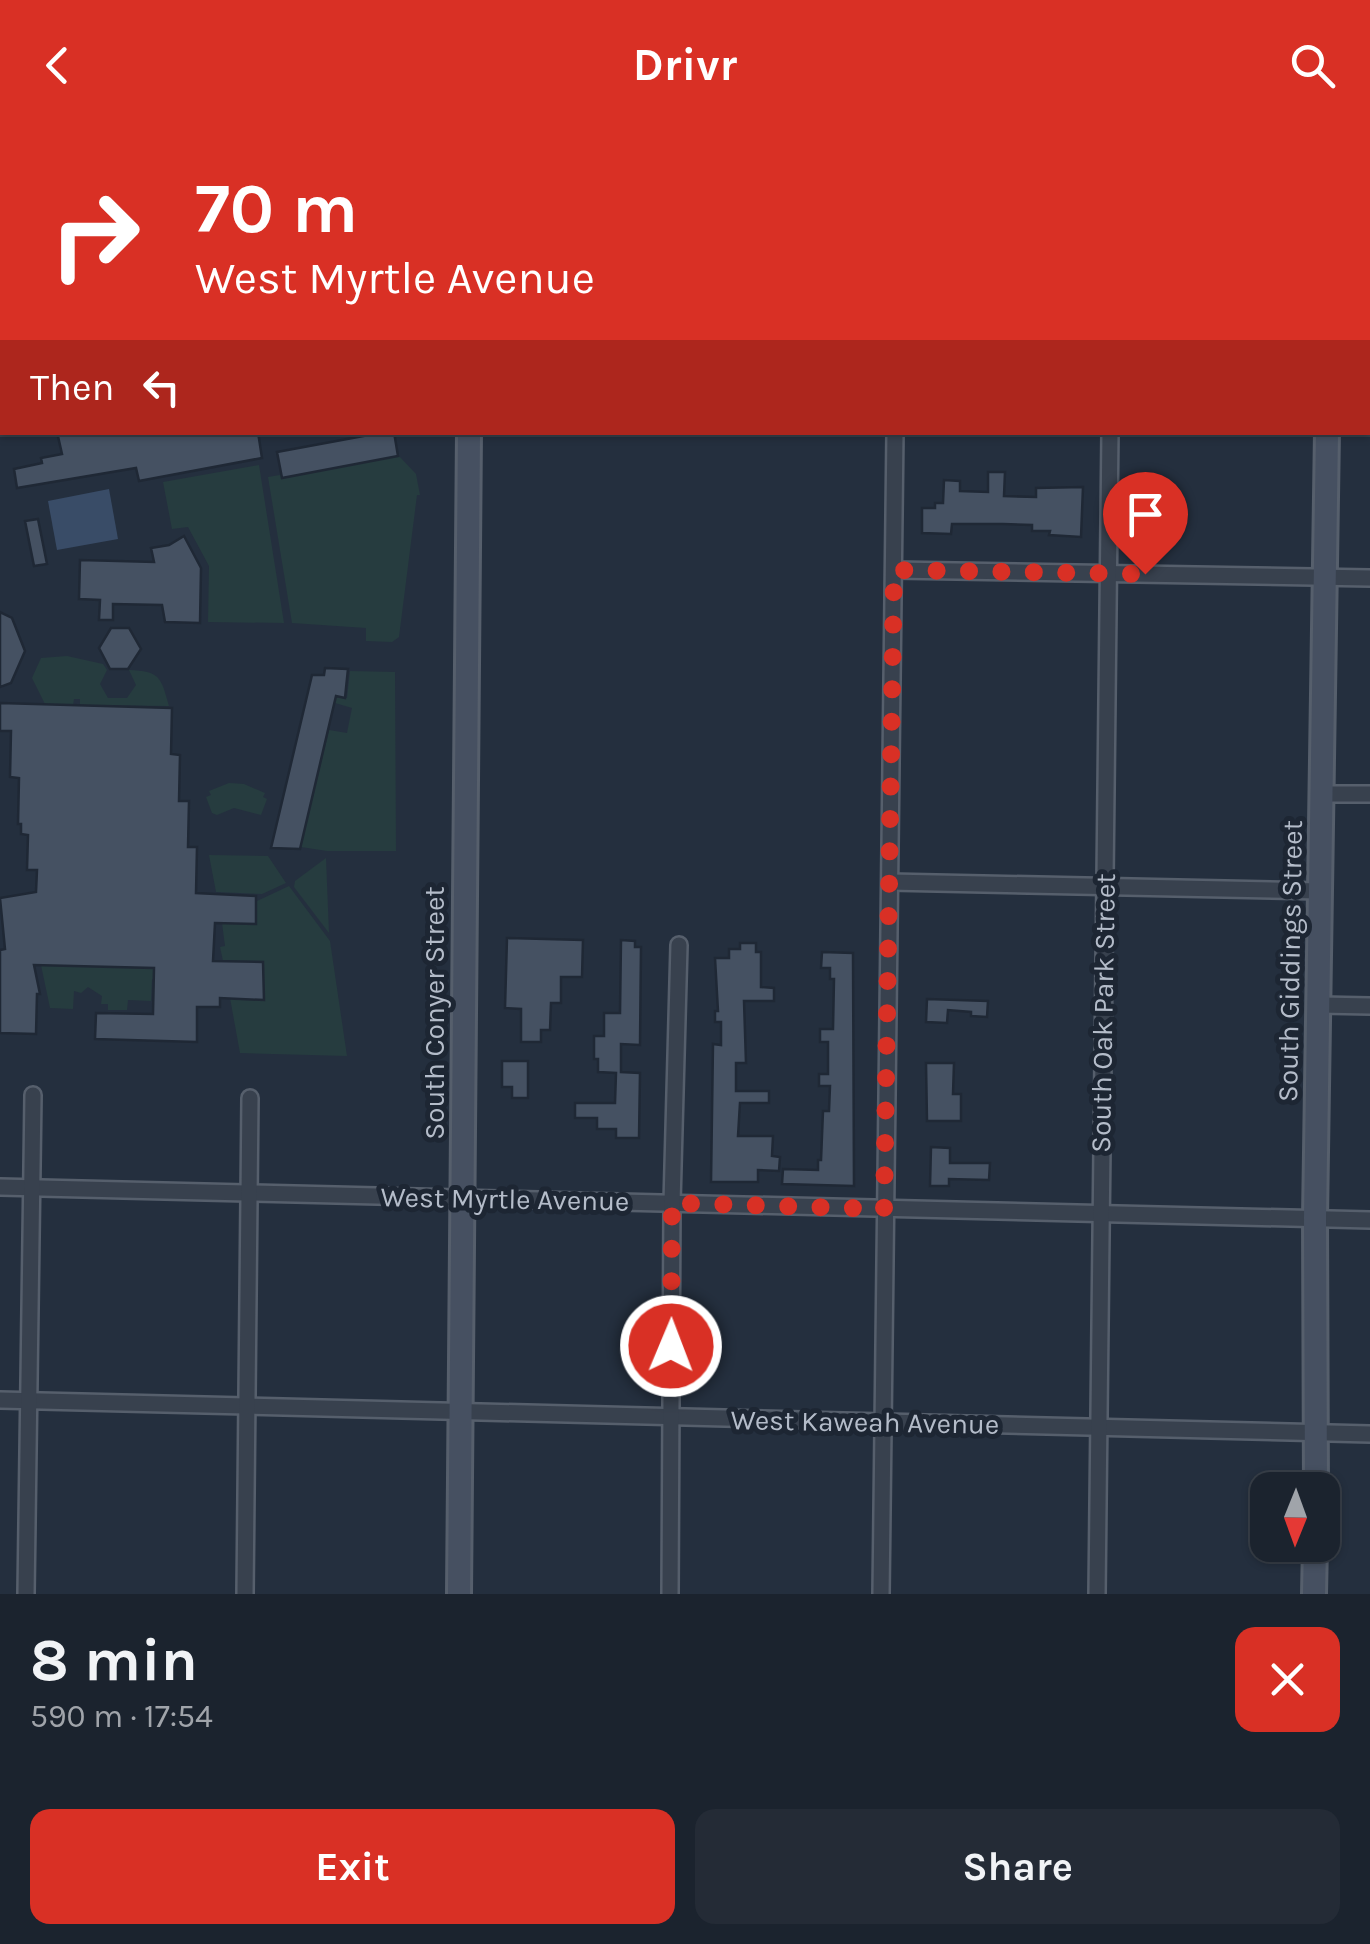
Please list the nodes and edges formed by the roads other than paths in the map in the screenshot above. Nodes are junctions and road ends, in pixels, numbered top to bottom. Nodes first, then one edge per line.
1 (469, 435) edge
2 (896, 435) edge
3 (1110, 435) edge
4 (1327, 435) edge
5 (894, 570) junction
6 (1109, 574) junction
7 (1324, 576) junction
8 (1370, 578) edge
9 (1322, 794) junction
10 (1370, 794) edge
11 (890, 882) junction
12 (1104, 888) junction
13 (1322, 891) junction
14 (679, 945) dead end
15 (1320, 1005) junction
16 (1370, 1006) edge
17 (33, 1095) dead end
18 (250, 1098) dead end
19 (0, 1187) edge
20 (32, 1188) junction
21 (247, 1194) junction
22 (462, 1198) junction
23 (672, 1203) junction
24 (884, 1209) junction
25 (1100, 1213) junction
26 (1316, 1218) junction
27 (1370, 1220) edge
28 (0, 1400) edge
29 (29, 1400) junction
30 (248, 1408) junction
31 (460, 1412) junction
32 (670, 1418) junction
33 (884, 1420) junction
34 (1096, 1429) junction
35 (1316, 1432) junction
36 (1370, 1434) edge
37 (1316, 1472) edge
38 (1315, 1562) edge
39 (26, 1594) edge
40 (245, 1594) edge
41 (459, 1594) edge
42 (670, 1594) edge
43 (882, 1594) edge
44 (1097, 1594) edge
45 (1314, 1594) edge

1 - 22 street, South Conyer Street
2 - 5 street
3 - 6 street, South Oak Park Street
4 - 7 street, South Giddings Street
5 - 6 street
5 - 11 street
6 - 7 street
6 - 12 street, South Oak Park Street
7 - 8 street
7 - 9 street, South Giddings Street
9 - 10 street
9 - 13 street, South Giddings Street
11 - 12 street
11 - 24 street
12 - 13 street
12 - 25 street, South Oak Park Street
13 - 15 street, South Giddings Street
14 - 23 street
15 - 16 street
15 - 26 street, South Giddings Street
17 - 20 street
18 - 21 street
19 - 20 street, West Myrtle Avenue
20 - 21 street, West Myrtle Avenue
20 - 29 street
21 - 22 street, West Myrtle Avenue
21 - 30 street
22 - 23 street, West Myrtle Avenue
22 - 31 street, South Conyer Street
23 - 24 street, West Myrtle Avenue
23 - 32 street
24 - 25 street, West Myrtle Avenue
24 - 33 street
25 - 26 street, West Myrtle Avenue
25 - 34 street, South Oak Park Street
26 - 27 street, West Myrtle Avenue
26 - 35 street, South Giddings Street
28 - 29 street, West Kaweah Avenue
29 - 30 street, West Kaweah Avenue
29 - 39 street
30 - 31 street, West Kaweah Avenue
30 - 40 street
31 - 32 street, West Kaweah Avenue
31 - 41 street, South Conyer Street
32 - 33 street, West Kaweah Avenue
32 - 42 street
33 - 34 street, West Kaweah Avenue
33 - 43 street
34 - 35 street, West Kaweah Avenue
34 - 44 street, South Oak Park Street
35 - 36 street, West Kaweah Avenue
35 - 37 street, South Giddings Street
38 - 45 street

